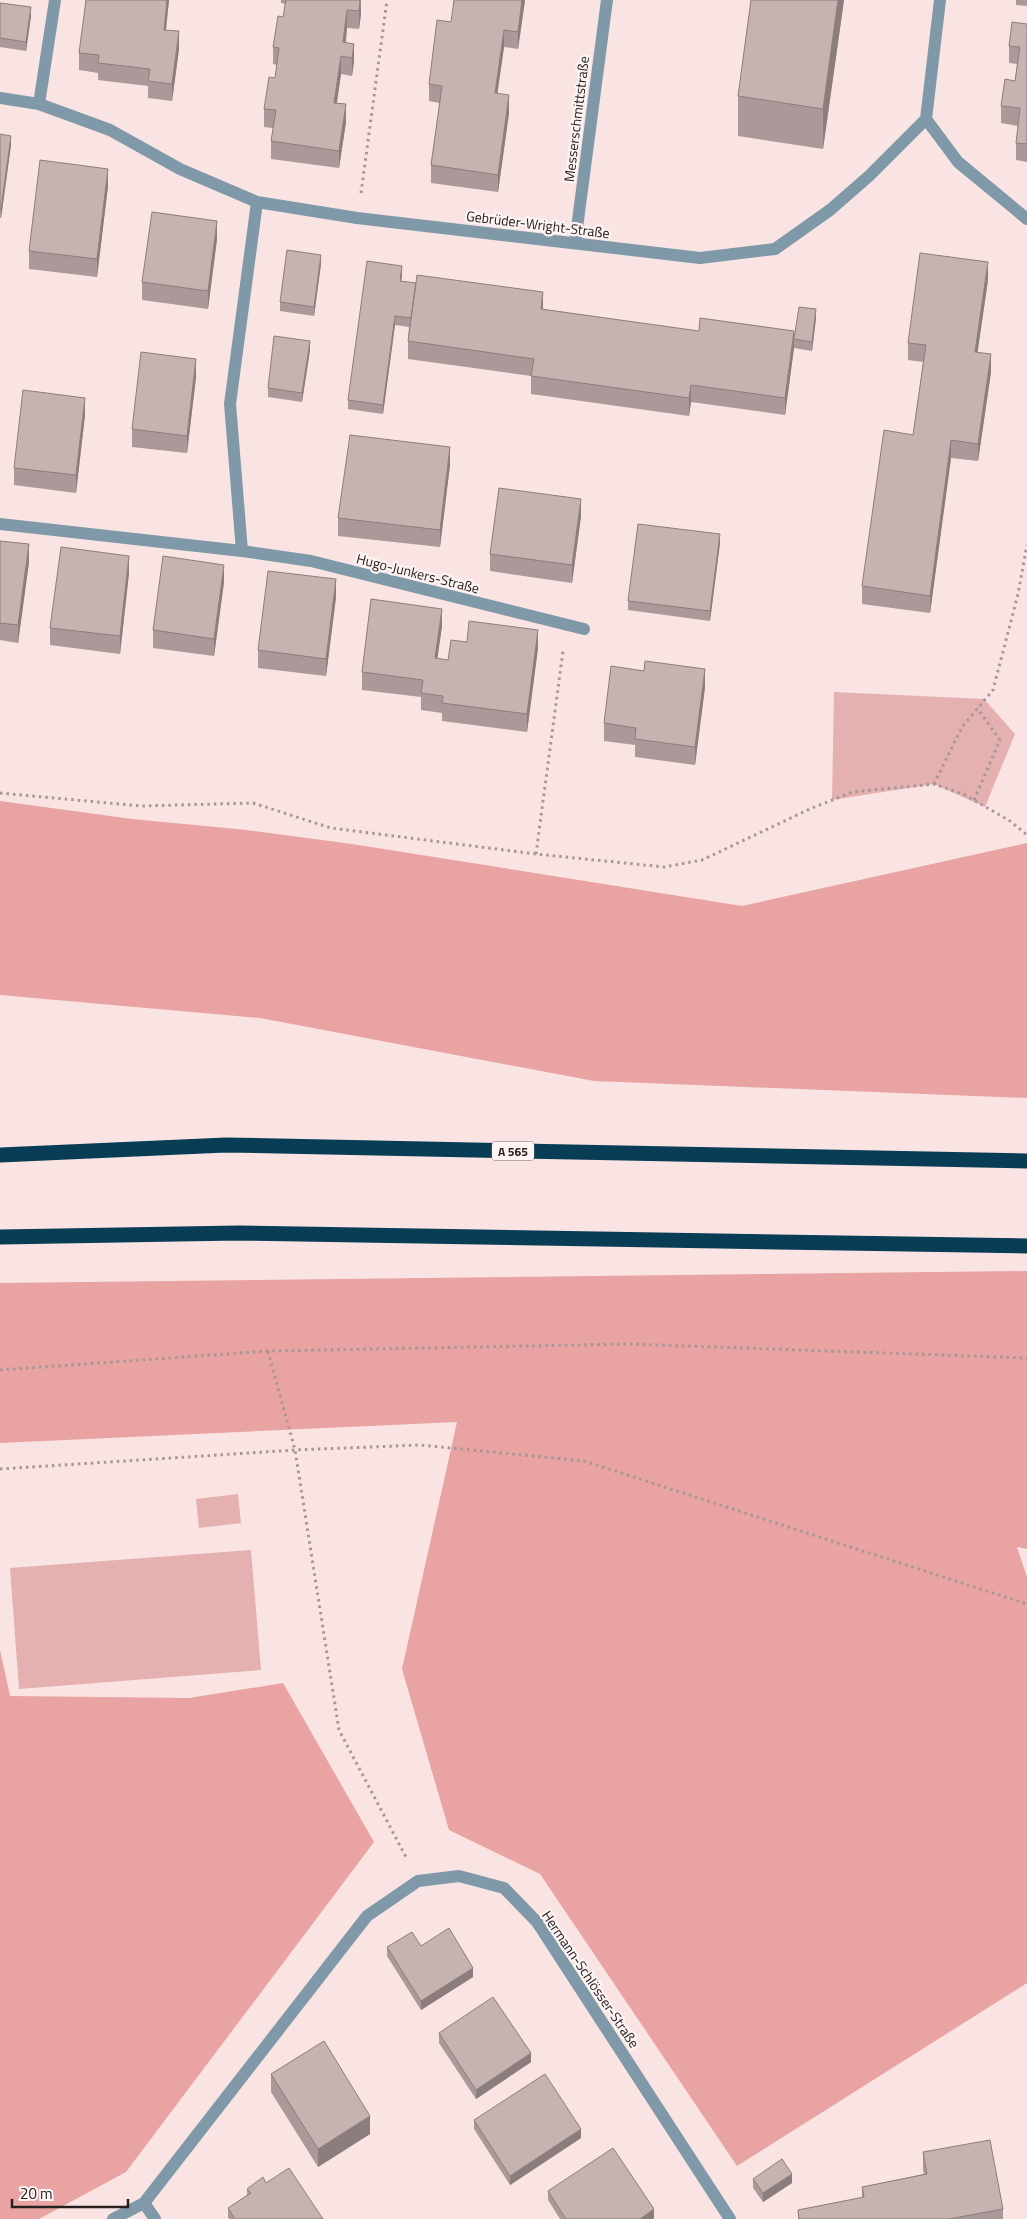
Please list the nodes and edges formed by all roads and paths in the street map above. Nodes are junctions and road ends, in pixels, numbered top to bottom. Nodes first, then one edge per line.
1 (55, 0) edge
2 (387, 0) edge
3 (607, 0) edge
4 (940, 0) edge
5 (0, 98) edge
6 (39, 104) junction
7 (926, 119) junction
8 (257, 202) junction
9 (357, 218) junction
10 (1027, 219) edge
11 (576, 243) junction
12 (0, 524) edge
13 (1027, 546) edge
14 (242, 551) junction
15 (566, 626) junction
16 (584, 629) dead end
17 (977, 708) junction
18 (934, 784) junction
19 (0, 793) edge
20 (974, 800) junction
21 (1027, 835) edge
22 (536, 854) junction
23 (0, 1155) edge
24 (1027, 1161) edge
25 (0, 1237) edge
26 (1027, 1246) edge
27 (268, 1351) junction
28 (1027, 1358) edge
29 (0, 1370) edge
30 (295, 1450) junction
31 (0, 1468) edge
32 (1027, 1604) edge
33 (418, 1882) junction
34 (144, 2203) junction
35 (113, 2219) edge
36 (155, 2219) edge
37 (730, 2219) edge

1 - 6 street
2 - 9 path
3 - 11 street, Messerschmittstraße
4 - 7 street
5 - 6 street, Gebrüder-Wright-Straße
6 - 8 street, Gebrüder-Wright-Straße
7 - 10 street
7 - 11 street, Gebrüder-Wright-Straße
8 - 9 street, Gebrüder-Wright-Straße
8 - 14 street
9 - 11 street, Gebrüder-Wright-Straße
12 - 14 street, Hugo-Junkers-Straße
13 - 17 path
14 - 15 street, Hugo-Junkers-Straße
15 - 16 street, Hugo-Junkers-Straße
15 - 22 path
17 - 18 path
17 - 20 path
18 - 20 path
18 - 22 path
19 - 22 path
20 - 21 path
23 - 24 highway, A 565
25 - 26 highway
27 - 28 path
27 - 29 path
27 - 30 path
30 - 31 path
30 - 32 path
30 - 33 path
33 - 34 street, Hermann-Schlösser-Straße
33 - 37 street, Hermann-Schlösser-Straße
34 - 35 street
34 - 36 street

